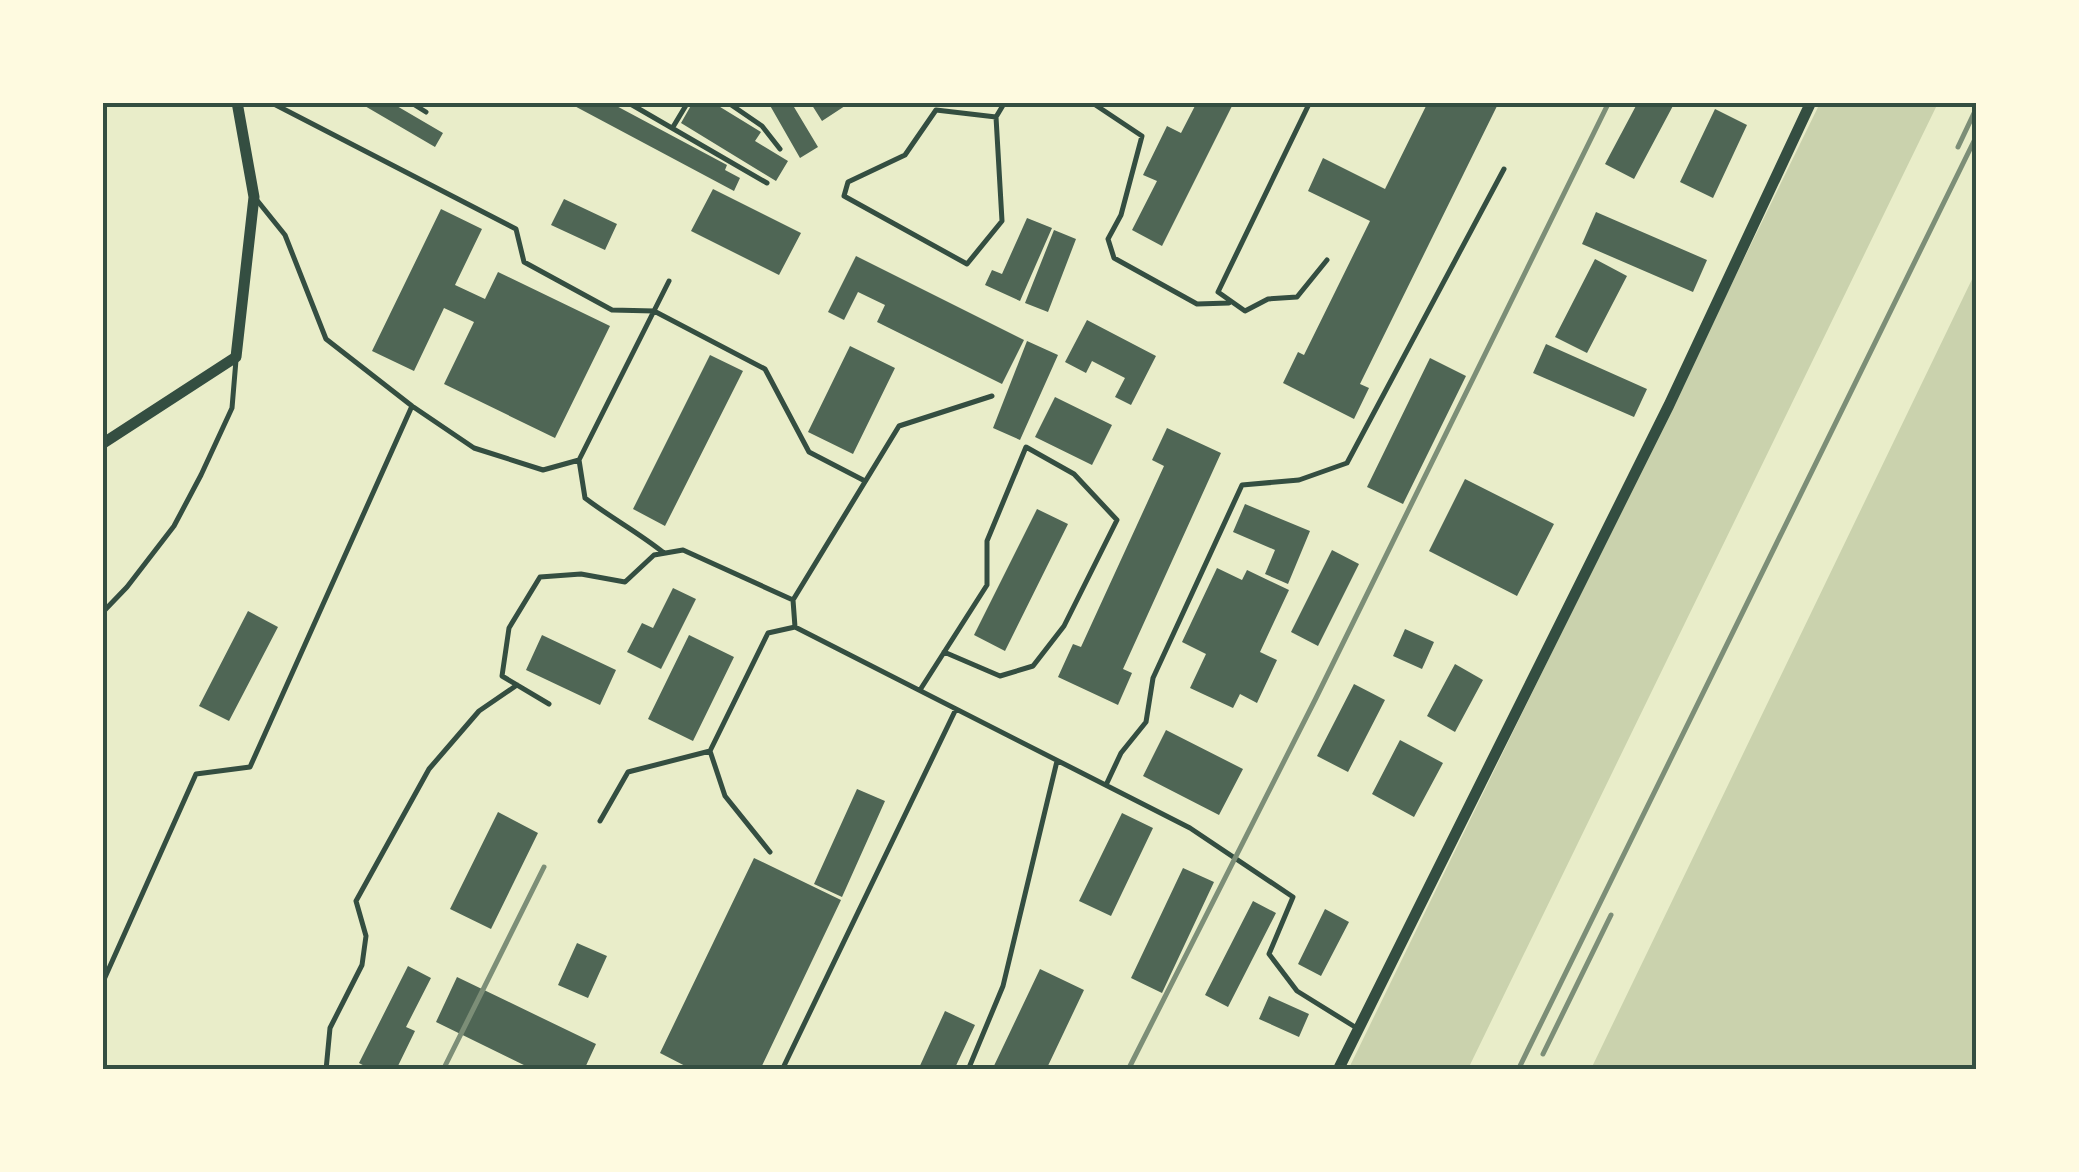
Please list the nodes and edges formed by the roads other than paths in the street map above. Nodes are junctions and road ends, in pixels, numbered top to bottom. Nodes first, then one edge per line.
1 (238, 102) edge
2 (270, 102) edge
3 (410, 102) edge
4 (626, 102) edge
5 (688, 102) edge
6 (727, 102) edge
7 (1005, 102) edge
8 (1091, 102) edge
9 (1310, 102) edge
10 (1812, 102) edge
11 (426, 112) dead end
12 (996, 117) junction
13 (673, 127) junction
14 (780, 148) dead end
15 (1504, 169) dead end
16 (767, 183) dead end
17 (254, 197) junction
18 (1328, 260) dead end
19 (669, 280) dead end
20 (1232, 303) junction
21 (654, 311) junction
22 (236, 357) junction
23 (992, 396) dead end
24 (412, 406) junction
25 (102, 444) edge
26 (579, 460) junction
27 (865, 482) junction
28 (664, 553) junction
29 (793, 600) junction
30 (102, 612) edge
31 (795, 626) junction
32 (944, 652) junction
33 (517, 685) junction
34 (920, 690) junction
35 (549, 704) dead end
36 (956, 708) junction
37 (710, 751) junction
38 (1057, 760) junction
39 (1106, 786) junction
40 (600, 822) dead end
41 (770, 852) dead end
42 (102, 984) edge
43 (1358, 1029) junction
44 (326, 1070) edge
45 (782, 1070) edge
46 (968, 1070) edge
47 (1338, 1070) edge

1 - 17 street
2 - 21 lane
3 - 11 lane
4 - 13 lane
5 - 13 lane
6 - 14 lane
7 - 12 lane
8 - 20 lane
9 - 20 lane
10 - 43 street
12 - 12 lane
13 - 16 lane
15 - 39 lane
17 - 22 street
17 - 24 lane
18 - 20 lane
19 - 21 lane
21 - 26 lane
21 - 27 lane
22 - 25 street
22 - 30 lane
23 - 27 lane
24 - 26 lane
24 - 42 lane
26 - 28 lane
27 - 29 lane
28 - 29 lane
28 - 33 lane
29 - 31 lane
31 - 34 lane
31 - 37 lane
32 - 32 lane
32 - 34 lane
33 - 35 lane
33 - 44 lane
34 - 36 lane
36 - 38 lane
36 - 45 lane
37 - 40 lane
37 - 41 lane
38 - 39 lane
38 - 46 lane
39 - 43 lane
43 - 47 street

